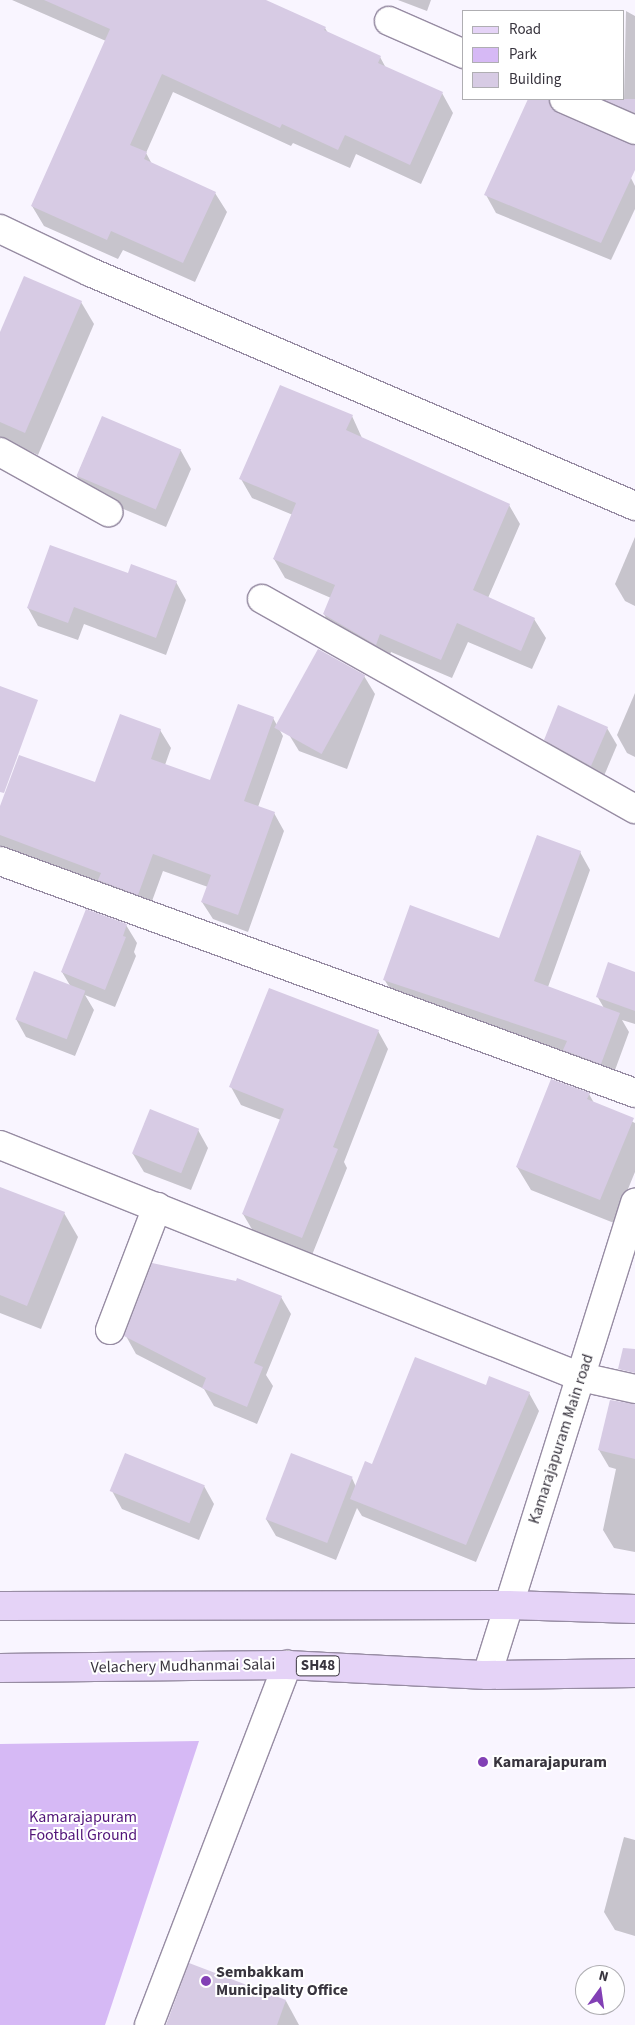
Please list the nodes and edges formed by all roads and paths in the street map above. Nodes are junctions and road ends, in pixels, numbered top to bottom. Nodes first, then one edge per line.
1 (389, 21) dead end
2 (462, 53) edge
3 (566, 100) edge
4 (635, 130) edge
5 (0, 229) edge
6 (0, 452) edge
7 (635, 506) edge
8 (108, 512) dead end
9 (262, 599) dead end
10 (635, 809) edge
11 (0, 861) edge
12 (635, 1093) edge
13 (0, 1144) edge
14 (635, 1203) edge
15 (157, 1207) junction
16 (110, 1330) dead end
17 (582, 1376) junction
18 (635, 1389) edge
19 (508, 1605) junction
20 (0, 1606) edge
21 (635, 1609) edge
22 (287, 1665) junction
23 (0, 1668) edge
24 (635, 1673) edge
25 (487, 1675) junction
26 (150, 2025) edge

1 - 2 street
3 - 4 street
5 - 7 street
6 - 8 street
9 - 10 street
11 - 12 street
13 - 15 street
14 - 17 street, Kamarajapuram Main road
15 - 16 street
15 - 17 street
17 - 18 street
17 - 19 street, Kamarajapuram Main road
19 - 20 main road
19 - 21 main road
19 - 25 street, Kamarajapuram Main road
22 - 23 main road, Velachery Mudhanmai Salai / SH48
22 - 25 main road, Velachery Mudhanmai Salai / SH48
22 - 26 street
24 - 25 main road, Velachery Mudhanmai Salai / SH48

